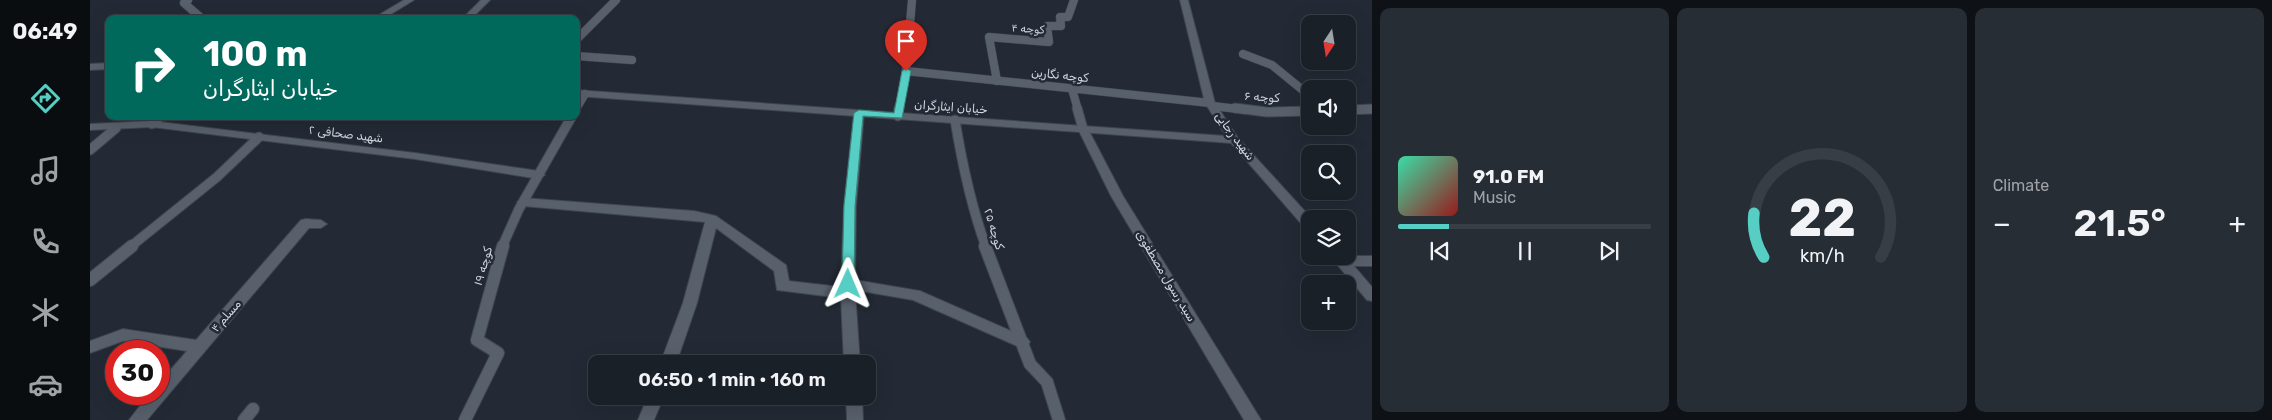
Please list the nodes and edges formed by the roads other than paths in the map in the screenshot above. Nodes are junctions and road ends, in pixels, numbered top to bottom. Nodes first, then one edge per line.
1 (188, 0) edge
2 (410, 0) edge
3 (486, 0) edge
4 (616, 0) edge
5 (912, 0) edge
6 (1184, 0) edge
7 (1073, 1) edge
8 (198, 15) edge
9 (383, 15) edge
10 (470, 15) edge
11 (580, 36) edge
12 (1243, 54) dead end
13 (580, 56) edge
14 (632, 60) dead end
15 (105, 66) edge
16 (91, 68) edge
17 (906, 71) junction
18 (997, 81) junction
19 (1301, 88) edge
20 (1072, 89) junction
21 (581, 93) edge
22 (1212, 104) junction
23 (1372, 109) edge
24 (1356, 110) edge
25 (1301, 111) edge
26 (859, 113) junction
27 (898, 116) junction
28 (156, 120) edge
29 (570, 120) edge
30 (955, 120) junction
31 (152, 124) junction
32 (90, 127) edge
33 (116, 128) junction
34 (1083, 129) junction
35 (259, 137) junction
36 (1234, 140) junction
37 (90, 150) edge
38 (539, 175) junction
39 (523, 202) junction
40 (1301, 215) edge
41 (712, 219) junction
42 (321, 224) dead end
43 (1356, 260) edge
44 (1372, 261) edge
45 (1345, 265) edge
46 (90, 280) edge
47 (848, 288) junction
48 (1372, 296) edge
49 (1022, 342) junction
50 (90, 347) edge
51 (200, 347) junction
52 (671, 355) edge
53 (852, 355) edge
54 (652, 405) edge
55 (854, 405) edge
56 (253, 409) dead end
57 (137, 420) edge
58 (244, 420) edge
59 (465, 420) edge
60 (646, 420) edge
61 (855, 420) edge
62 (1059, 420) edge
63 (1254, 420) edge

1 - 8 lane
2 - 9 street
3 - 10 street
4 - 11 lane
5 - 17 lane
6 - 22 street, شهید رجایی
7 - 18 lane, کوچه ۴
12 - 19 lane
13 - 14 lane
15 - 16 street
17 - 18 lane, کوچه نگارین
17 - 27 lane
18 - 20 lane, کوچه نگارین
20 - 22 lane, کوچه نگارین
20 - 34 lane
21 - 26 street, خیابان ایثارگران
22 - 25 lane, کوچه ۶
22 - 36 street, شهید رجایی
23 - 24 lane
26 - 27 street, خیابان ایثارگران
26 - 47 street
27 - 30 street, خیابان ایثارگران
28 - 31 lane
29 - 38 lane, کوچه ۱۹
30 - 34 street, خیابان ایثارگران
30 - 49 lane, کوچه ۲۵
31 - 33 street, شهید صحافی ۲
31 - 35 street, شهید صحافی ۲
32 - 33 street, شهید صحافی ۲
33 - 37 lane
34 - 36 street, خیابان ایثارگران
34 - 63 street, سید رسول مصطفوی
35 - 38 street, شهید صحافی ۲
35 - 46 lane
36 - 40 street, شهید رجایی
38 - 39 lane, کوچه ۱۹
39 - 41 street
39 - 59 lane, کوچه ۱۹
41 - 47 street
41 - 52 street
42 - 51 street, مسلم ۴
43 - 44 street
45 - 48 street
47 - 49 street
47 - 53 street
49 - 62 lane, کوچه ۲۵
50 - 51 street
51 - 57 street, مسلم ۴
54 - 60 street
55 - 61 street
56 - 58 lane

